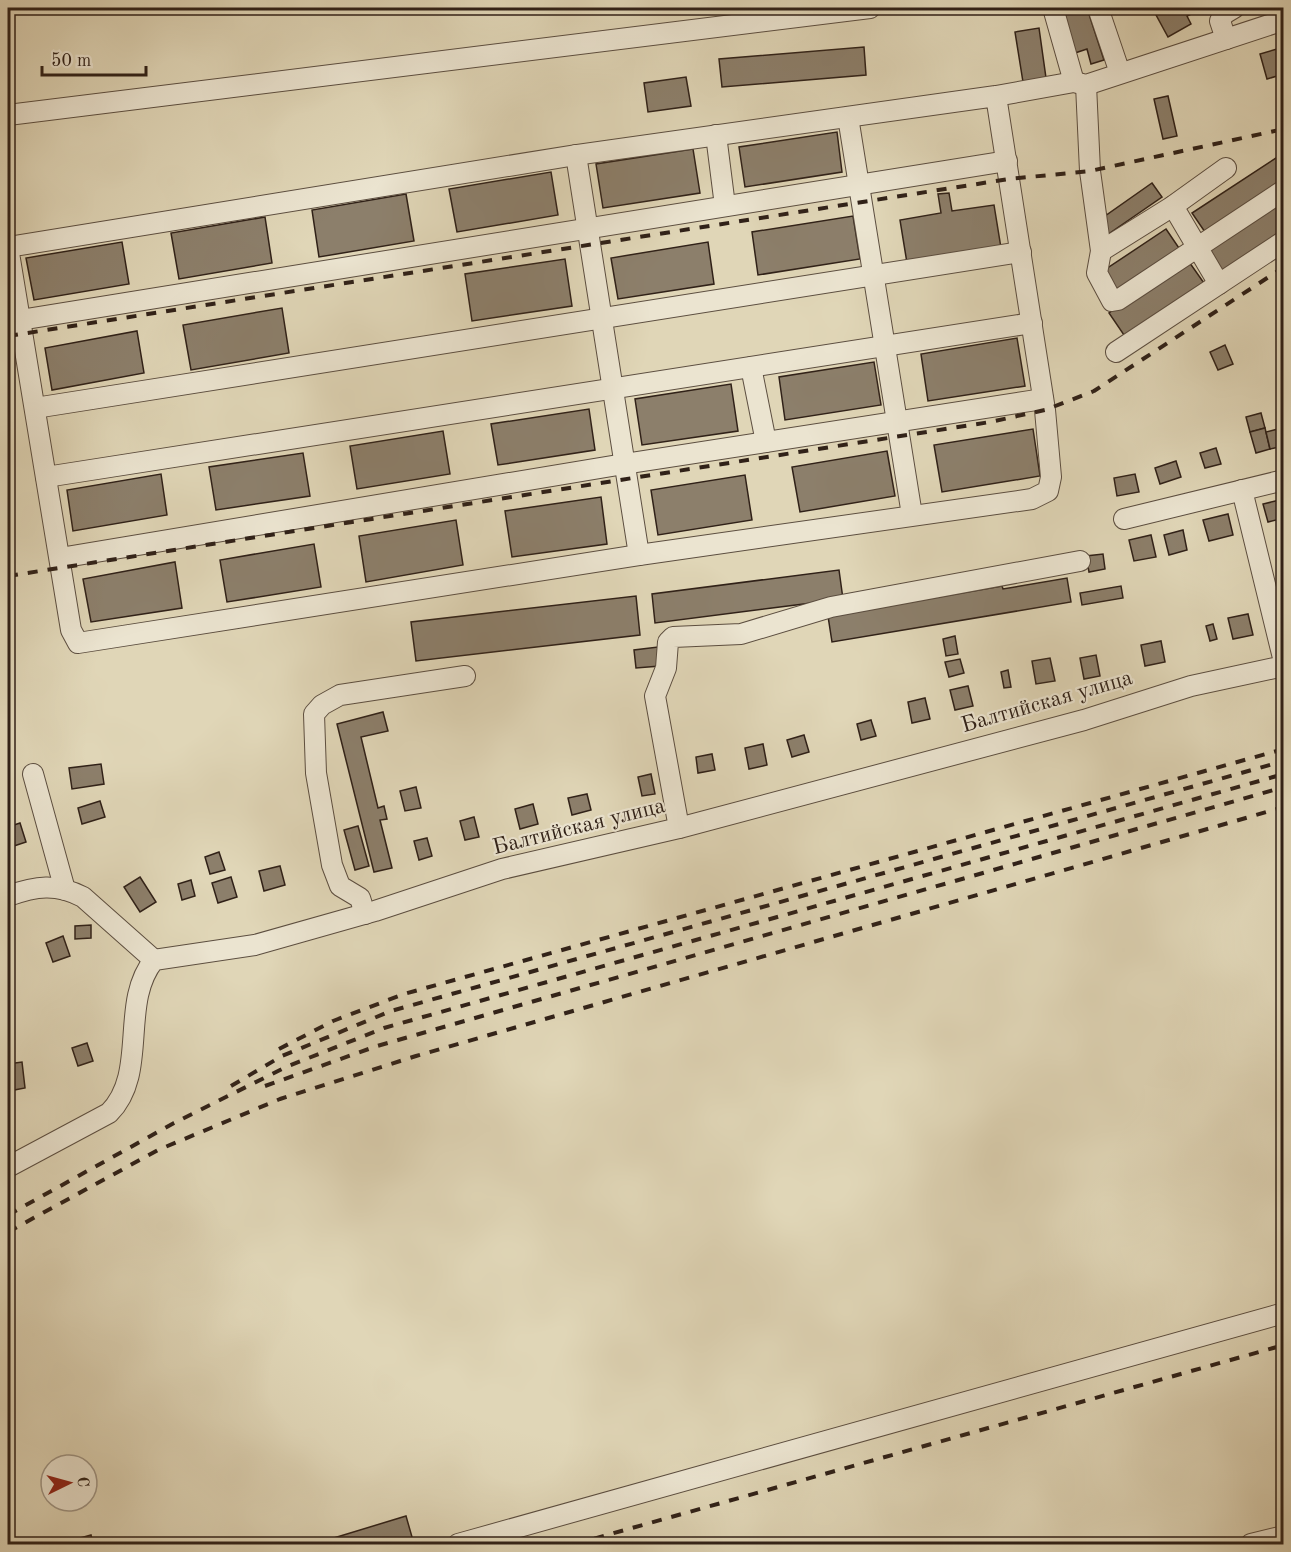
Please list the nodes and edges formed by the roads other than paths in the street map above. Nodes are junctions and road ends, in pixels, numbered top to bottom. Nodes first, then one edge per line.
1 (870, 8) edge
2 (1053, 8) edge
3 (1098, 8) edge
4 (1234, 8) edge
5 (1284, 20) edge
6 (1226, 39) junction
7 (1120, 72) junction
8 (1080, 83) junction
9 (996, 96) junction
10 (8, 115) edge
11 (848, 117) junction
12 (716, 135) junction
13 (576, 155) junction
14 (1007, 161) junction
15 (1226, 168) dead end
16 (859, 185) junction
17 (1284, 190) edge
18 (725, 206) junction
19 (1173, 206) junction
20 (587, 228) junction
21 (1284, 242) edge
22 (1198, 246) junction
23 (8, 247) edge
24 (1101, 251) junction
25 (1021, 252) junction
26 (874, 275) junction
27 (1219, 284) junction
28 (602, 318) junction
29 (20, 320) junction
30 (1032, 323) junction
31 (885, 346) junction
32 (1116, 352) dead end
33 (751, 367) junction
34 (612, 388) junction
35 (1043, 399) junction
36 (34, 408) junction
37 (897, 422) junction
38 (766, 442) junction
39 (624, 464) junction
40 (46, 477) junction
41 (1284, 480) edge
42 (1242, 490) junction
43 (912, 515) junction
44 (1124, 519) dead end
45 (639, 555) junction
46 (60, 558) junction
47 (1080, 561) dead end
48 (1284, 662) edge
49 (1284, 666) edge
50 (465, 676) dead end
51 (33, 774) dead end
52 (679, 828) junction
53 (65, 890) junction
54 (8, 896) edge
55 (365, 914) junction
56 (154, 960) junction
57 (8, 1167) edge
58 (1284, 1313) edge
59 (1284, 1536) edge
60 (458, 1545) edge
61 (1251, 1545) edge

1 - 10 street
2 - 8 street
3 - 7 street
4 - 6 street
5 - 6 street
6 - 7 street
7 - 8 street
8 - 9 street
8 - 24 street
9 - 11 street
9 - 14 street
11 - 12 street
11 - 16 street
12 - 13 street
12 - 18 street
13 - 20 street
13 - 23 street
14 - 16 street
14 - 25 street
15 - 19 street
16 - 18 street
16 - 26 street
17 - 22 street
18 - 20 street
19 - 22 street
19 - 24 street
20 - 28 street
20 - 29 street
21 - 27 street
22 - 24 street
22 - 27 street
23 - 29 street
25 - 26 street
25 - 30 street
26 - 28 street
26 - 31 street
27 - 32 street
28 - 34 street
28 - 36 street
29 - 36 street
30 - 31 street
30 - 35 street
31 - 33 street
31 - 37 street
33 - 34 street
33 - 38 street
34 - 39 street
34 - 40 street
35 - 37 street
35 - 43 street
36 - 40 street
37 - 38 street
37 - 43 street
38 - 39 street
39 - 45 street
39 - 46 street
40 - 46 street
41 - 42 street
42 - 44 street
42 - 48 street
43 - 45 street
45 - 46 street
47 - 52 street
49 - 52 street, Балтийская улица
50 - 55 street
51 - 53 street
52 - 55 street, Балтийская улица
53 - 54 street
53 - 56 street
55 - 56 street, Балтийская улица
56 - 57 street
58 - 60 street
59 - 61 street

